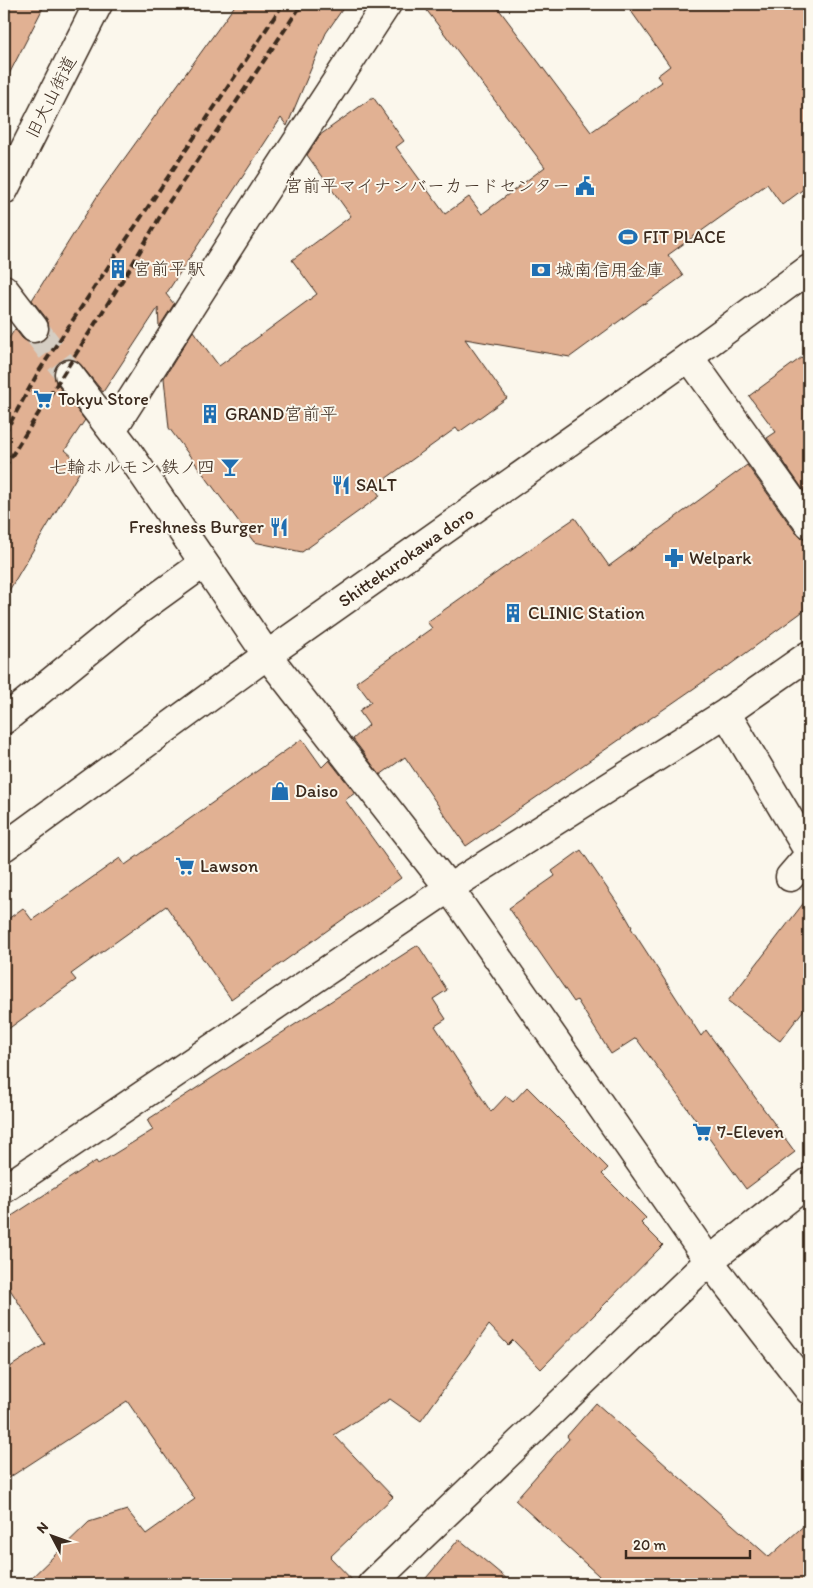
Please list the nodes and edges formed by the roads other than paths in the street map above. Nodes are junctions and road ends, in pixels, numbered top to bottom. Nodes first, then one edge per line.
1 (98, 4) edge
2 (387, 4) edge
3 (4, 190) edge
4 (809, 269) edge
5 (4, 289) edge
6 (34, 328) tunnel mouth
7 (689, 357) junction
8 (70, 374) tunnel mouth
9 (112, 430) junction
10 (809, 524) edge
11 (204, 563) junction
12 (267, 655) junction
13 (809, 655) edge
14 (726, 713) junction
15 (4, 720) edge
16 (4, 847) edge
17 (809, 853) edge
18 (790, 877) dead end
19 (449, 888) junction
20 (809, 1182) edge
21 (4, 1189) edge
22 (709, 1261) junction
23 (809, 1390) edge
24 (372, 1584) edge

1 - 3 street, 旧大山街道
2 - 9 street
4 - 7 street, Shittekurokawa doro
5 - 6 street
7 - 10 street
7 - 12 street, Shittekurokawa doro
8 - 9 street
9 - 11 street
11 - 12 street
11 - 15 street
12 - 16 street, Shittekurokawa doro
12 - 19 street
13 - 14 street
14 - 17 street
14 - 19 street
17 - 18 street
19 - 21 street
19 - 22 street
20 - 22 street
22 - 23 street
22 - 24 street

